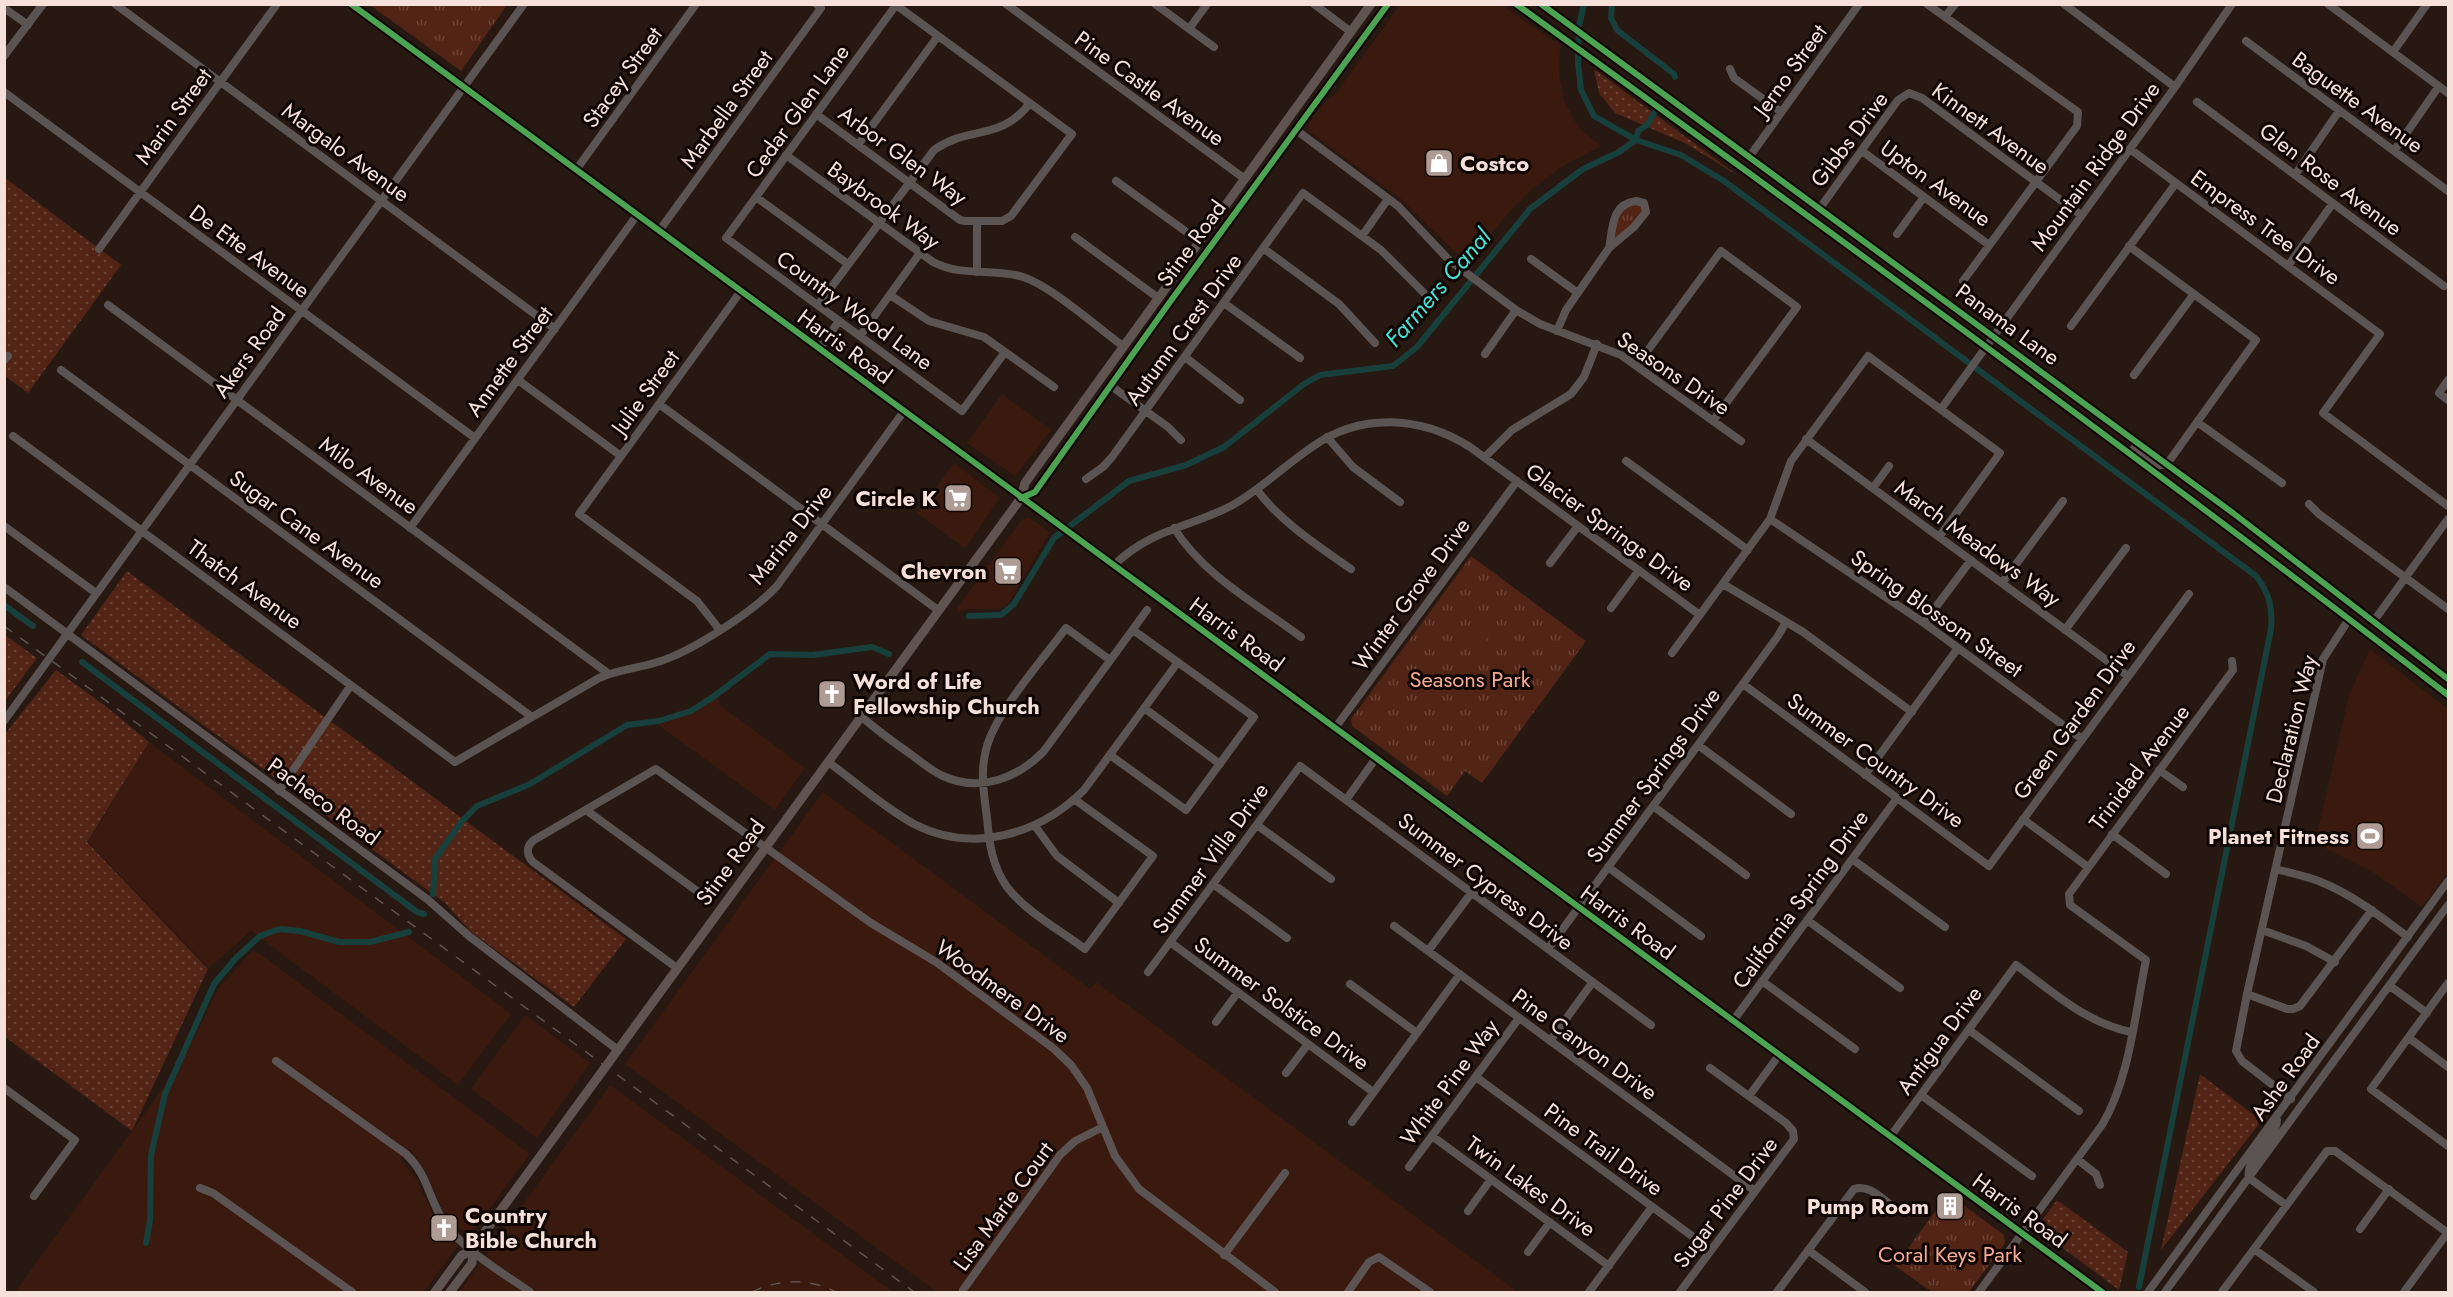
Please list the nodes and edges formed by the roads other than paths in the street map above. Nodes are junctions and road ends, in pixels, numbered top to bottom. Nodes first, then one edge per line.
1 (43, 4) edge
2 (115, 4) edge
3 (277, 4) edge
4 (351, 4) edge
5 (524, 4) edge
6 (696, 4) edge
7 (1155, 4) edge
8 (1207, 4) edge
9 (1314, 4) edge
10 (1371, 4) edge
11 (1388, 4) edge
12 (1516, 4) edge
13 (1541, 4) edge
14 (1859, 4) edge
15 (1927, 4) edge
16 (1955, 4) edge
17 (2064, 4) edge
18 (2232, 4) edge
19 (2328, 4) edge
20 (2427, 4) edge
21 (896, 5) edge
22 (1005, 5) edge
23 (819, 6) edge
24 (4, 8) edge
25 (1946, 18) junction
26 (28, 25) junction
27 (1189, 29) junction
28 (1351, 32) junction
29 (938, 36) junction
30 (2246, 41) dead end
31 (1214, 47) dead end
32 (2393, 52) junction
33 (4, 56) edge
34 (1730, 69) dead end
35 (220, 82) junction
36 (1316, 82) junction
37 (2439, 86) junction
38 (2175, 87) junction
39 (464, 88) junction
40 (4, 92) edge
41 (1909, 93) joint
42 (2448, 93) edge
43 (2197, 102) dead end
44 (1030, 103) junction
45 (2340, 111) junction
46 (1781, 112) junction
47 (816, 114) junction
48 (1296, 130) junction
49 (858, 145) junction
50 (2130, 149) junction
51 (1862, 151) junction
52 (1720, 152) junction
53 (2394, 152) junction
54 (786, 155) junction
55 (1750, 156) junction
56 (576, 170) junction
57 (2295, 175) junction
58 (1245, 179) junction
59 (1116, 181) dead end
60 (908, 182) junction
61 (2035, 182) junction
62 (2176, 183) junction
63 (1773, 191) junction
64 (2448, 191) edge
65 (140, 192) junction
66 (756, 197) junction
67 (1924, 197) junction
68 (1388, 199) junction
69 (381, 201) junction
70 (2333, 203) junction
71 (1820, 208) junction
72 (637, 215) junction
73 (2081, 216) junction
74 (977, 221) junction
75 (1229, 222) junction
76 (878, 223) junction
77 (659, 231) junction
78 (1897, 234) dead end
79 (1362, 236) junction
80 (1075, 237) dead end
81 (726, 238) joint
82 (1199, 241) junction
83 (1989, 245) junction
84 (2130, 246) junction
85 (1263, 248) junction
86 (1609, 248) junction
87 (99, 249) dead end
88 (920, 254) junction
89 (1531, 259) dead end
90 (848, 264) junction
91 (2289, 267) junction
92 (977, 272) junction
93 (1963, 282) dead end
94 (2444, 286) dead end
95 (741, 291) junction
96 (1578, 293) junction
97 (1425, 294) dead end
98 (2194, 294) junction
99 (890, 295) junction
100 (1158, 297) junction
101 (1224, 303) junction
102 (108, 305) dead end
103 (818, 305) junction
104 (1516, 310) junction
105 (302, 311) junction
106 (839, 321) junction
107 (2072, 326) dead end
108 (555, 328) junction
109 (1557, 331) junction
110 (860, 336) junction
111 (1995, 336) junction
112 (1375, 343) dead end
113 (1598, 344) junction
114 (1123, 346) junction
115 (1987, 347) junction
116 (819, 349) junction
117 (1005, 352) junction
118 (1485, 354) dead end
119 (1185, 357) junction
120 (1300, 358) dead end
121 (1637, 365) junction
122 (61, 370) dead end
123 (2134, 375) dead end
124 (518, 380) junction
125 (2448, 380) edge
126 (1111, 386) junction
127 (1054, 387) dead end
128 (237, 400) junction
129 (1240, 400) dead end
130 (2448, 400) edge
131 (659, 404) junction
132 (1094, 408) junction
133 (1941, 410) junction
134 (904, 411) junction
135 (1146, 411) junction
136 (1713, 421) junction
137 (2197, 422) junction
138 (13, 436) dead end
139 (1327, 437) junction
140 (475, 438) junction
141 (1806, 439) junction
142 (1181, 440) dead end
143 (1741, 441) dead end
144 (2123, 449) junction
145 (621, 456) junction
146 (1485, 457) junction
147 (1626, 460) dead end
148 (2167, 464) junction
149 (189, 465) junction
150 (1889, 466) dead end
151 (1086, 479) dead end
152 (1516, 481) junction
153 (2282, 483) dead end
154 (1873, 488) junction
155 (1257, 490) junction
156 (1021, 498) junction
157 (2062, 501) dead end
158 (1400, 502) dead end
159 (2309, 504) dead end
160 (2448, 506) edge
161 (1770, 519) junction
162 (2448, 519) edge
163 (822, 525) junction
164 (4, 526) edge
165 (1578, 526) junction
166 (410, 528) junction
167 (1174, 528) junction
168 (141, 531) junction
169 (1939, 537) junction
170 (2126, 548) dead end
171 (1748, 550) junction
172 (1971, 560) junction
173 (1550, 563) dead end
174 (1114, 565) junction
175 (1351, 569) dead end
176 (1638, 570) junction
177 (2407, 577) junction
178 (2002, 583) junction
179 (1723, 584) junction
180 (4, 586) edge
181 (96, 593) junction
182 (2189, 594) dead end
183 (1611, 608) dead end
184 (2448, 609) edge
185 (938, 610) junction
186 (1147, 610) dead end
187 (1700, 615) junction
188 (2349, 619) junction
189 (1786, 622) junction
190 (2373, 622) junction
191 (1924, 623) junction
192 (719, 629) junction
193 (1133, 630) junction
194 (2065, 630) junction
195 (66, 634) junction
196 (1301, 637) dead end
197 (1958, 648) junction
198 (1672, 653) dead end
199 (1110, 660) junction
200 (2232, 661) dead end
201 (1178, 662) junction
202 (609, 674) junction
203 (2128, 676) junction
204 (2448, 679) edge
205 (1743, 684) junction
206 (351, 686) junction
207 (2448, 695) edge
208 (1144, 708) junction
209 (1912, 712) junction
210 (861, 716) junction
211 (532, 717) junction
212 (4, 722) edge
213 (1335, 728) junction
214 (2082, 740) junction
215 (1698, 745) junction
216 (1110, 755) junction
217 (1376, 759) junction
218 (455, 762) joint
219 (828, 762) junction
220 (1220, 764) junction
221 (1300, 766) joint
222 (2159, 770) junction
223 (1865, 775) junction
224 (983, 783) junction
225 (2183, 787) dead end
226 (279, 791) junction
227 (1897, 798) junction
228 (1074, 800) junction
229 (1346, 800) junction
230 (1653, 806) junction
231 (586, 810) junction
232 (1791, 814) dead end
233 (2023, 819) junction
234 (1257, 825) junction
235 (1035, 826) junction
236 (2112, 834) junction
237 (988, 838) junction
238 (764, 849) junction
239 (1852, 859) junction
240 (1989, 866) joint
241 (1608, 867) junction
242 (2088, 867) junction
243 (2276, 868) junction
244 (2166, 874) dead end
245 (1746, 875) dead end
246 (1331, 879) dead end
247 (2448, 881) edge
248 (1213, 884) junction
249 (697, 891) dead end
250 (1472, 892) junction
251 (1119, 903) junction
252 (2448, 904) edge
253 (1578, 907) junction
254 (2372, 910) junction
255 (1807, 920) junction
256 (1394, 926) dead end
257 (1945, 927) dead end
258 (2262, 930) junction
259 (1701, 936) dead end
260 (2408, 937) junction
261 (1287, 938) dead end
262 (1170, 942) junction
263 (1548, 949) junction
264 (1428, 951) junction
265 (2335, 962) junction
266 (677, 968) junction
267 (1148, 972) dead end
268 (1460, 974) junction
269 (1762, 981) junction
270 (1592, 983) junction
271 (1350, 984) dead end
272 (2390, 986) junction
273 (2448, 987) edge
274 (1900, 988) dead end
275 (1238, 992) junction
276 (2247, 994) junction
277 (2427, 1012) junction
278 (1519, 1018) junction
279 (1733, 1021) junction
280 (1216, 1022) dead end
281 (1651, 1025) dead end
282 (1969, 1030) junction
283 (2131, 1032) junction
284 (1417, 1033) junction
285 (2409, 1038) junction
286 (1550, 1041) junction
287 (1308, 1044) junction
288 (1855, 1049) dead end
289 (618, 1050) junction
290 (1779, 1055) junction
291 (276, 1061) dead end
292 (2448, 1067) edge
293 (1710, 1068) dead end
294 (1286, 1073) dead end
295 (1476, 1077) junction
296 (1373, 1092) junction
297 (6, 1093) edge
298 (1921, 1095) junction
299 (1749, 1096) junction
300 (2291, 1099) junction
301 (2079, 1112) dead end
302 (2277, 1118) junction
303 (1352, 1122) dead end
304 (1103, 1127) junction
305 (1432, 1136) junction
306 (1890, 1137) junction
307 (2448, 1146) edge
308 (2077, 1160) junction
309 (1409, 1167) dead end
310 (1285, 1173) dead end
311 (2032, 1176) dead end
312 (2249, 1178) junction
313 (1491, 1179) junction
314 (2100, 1185) dead end
315 (200, 1188) dead end
316 (2389, 1189) junction
317 (1755, 1191) junction
318 (34, 1196) dead end
319 (1891, 1205) dead end
320 (2286, 1205) junction
321 (1652, 1207) junction
322 (1468, 1211) dead end
323 (1550, 1222) junction
324 (2360, 1229) dead end
325 (2448, 1233) edge
326 (2022, 1234) junction
327 (2254, 1249) junction
328 (1711, 1250) junction
329 (1808, 1250) junction
330 (473, 1251) junction
331 (1528, 1252) dead end
332 (1224, 1255) junction
333 (1609, 1266) junction
334 (963, 1290) dead end
335 (1682, 1292) edge
336 (352, 1293) edge
337 (435, 1293) edge
338 (450, 1293) edge
339 (530, 1293) edge
340 (1275, 1293) edge
341 (1347, 1293) edge
342 (1430, 1293) edge
343 (1589, 1293) edge
344 (1777, 1293) edge
345 (1865, 1293) edge
346 (1979, 1293) edge
347 (2102, 1293) edge
348 (2148, 1293) edge
349 (2165, 1293) edge
350 (2222, 1293) edge
351 (2314, 1293) edge
352 (2404, 1293) edge

1 - 26 street
2 - 35 street, Margalo Avenue
3 - 35 street, Marin Street
4 - 39 street, Harris Road
5 - 39 street, Akers Road
6 - 56 street, Stacey Street
7 - 27 street
8 - 27 street
9 - 28 street
10 - 28 main road, Stine Road
11 - 48 main road, Stine Road
12 - 52 main road, Panama Lane
13 - 55 main road, Panama Lane
14 - 46 street, Jerno Street
15 - 25 street
16 - 25 street
17 - 38 street
18 - 38 street, Mountain Ridge Drive
19 - 32 street
20 - 32 street
21 - 29 street
21 - 47 street, Cedar Glen Lane
22 - 58 street, Pine Castle Avenue
23 - 77 street, Marbella Street
24 - 26 street
25 - 61 street
26 - 33 street
27 - 31 street
28 - 36 main road, Stine Road
29 - 44 street
29 - 49 street
30 - 45 street, Baguette Avenue
32 - 37 street
34 - 46 street
35 - 65 street, Marin Street
35 - 69 street, Margalo Avenue
36 - 48 main road
36 - 58 main road, Stine Road
37 - 42 street
37 - 53 street
38 - 50 street, Mountain Ridge Drive
39 - 56 street, Harris Road
39 - 69 street, Akers Road
40 - 65 street, De Ette Avenue
41 - 51 street, Gibbs Drive
41 - 61 street, Kinnett Avenue
43 - 57 street, Glen Rose Avenue
44 - 60 street
44 - 74 street, Arbor Glen Way
45 - 53 street, Baguette Avenue
45 - 57 street
46 - 55 street, Jerno Street
47 - 49 street, Arbor Glen Way
47 - 54 street, Cedar Glen Lane
48 - 68 street, Seasons Drive
48 - 75 main road, Stine Road
49 - 60 street, Arbor Glen Way
50 - 62 street, Empress Tree Drive
50 - 73 street, Mountain Ridge Drive
51 - 67 street, Upton Avenue
51 - 71 street, Gibbs Drive
52 - 55 main road
52 - 63 main road, Panama Lane
53 - 64 street, Baguette Avenue
54 - 66 street, Cedar Glen Lane
54 - 76 street, Baybrook Way
55 - 71 main road, Panama Lane
56 - 72 street, Harris Road
57 - 70 street, Glen Rose Avenue
58 - 75 main road
58 - 82 main road, Stine Road
59 - 82 street
60 - 74 street, Arbor Glen Way
60 - 76 street
61 - 73 street, Kinnett Avenue
61 - 83 street
62 - 84 street
62 - 91 street, Empress Tree Drive
63 - 71 main road
63 - 115 main road, Panama Lane
65 - 87 street, Marin Street
65 - 105 street, De Ette Avenue
66 - 81 street, Cedar Glen Lane
66 - 90 street
67 - 78 street
67 - 83 street, Upton Avenue
68 - 79 street
68 - 104 street, Seasons Drive
69 - 105 street, Akers Road
69 - 108 street, Margalo Avenue
70 - 91 street
70 - 94 street, Glen Rose Avenue
71 - 111 main road, Panama Lane
72 - 77 street, Harris Road
72 - 108 street, Annette Street
73 - 111 street, Mountain Ridge Drive
74 - 92 street
75 - 126 main road, Stine Road
76 - 88 street, Baybrook Way
76 - 90 street
77 - 95 street, Harris Road
79 - 85 street, Autumn Crest Drive
79 - 97 street
80 - 100 street
81 - 103 street, Country Wood Lane
82 - 100 main road, Stine Road
83 - 93 street
84 - 98 street
84 - 107 street
85 - 101 street, Autumn Crest Drive
85 - 112 street
86 - 86 street
86 - 96 street
88 - 92 street, Baybrook Way
88 - 99 street
89 - 96 street
90 - 103 street
91 - 160 street, Empress Tree Drive
92 - 114 street, Baybrook Way
95 - 116 street, Harris Road
95 - 131 street, Julie Street
96 - 109 street
98 - 123 street
98 - 137 street
99 - 110 street
99 - 117 street
100 - 114 main road, Stine Road
101 - 119 street, Autumn Crest Drive
101 - 120 street
102 - 128 street, Milo Avenue
103 - 106 street, Country Wood Lane
104 - 109 street, Seasons Drive
104 - 118 street
105 - 128 street, Akers Road
105 - 140 street, De Ette Avenue
106 - 110 street, Country Wood Lane
106 - 116 street
108 - 124 street, Annette Street
109 - 113 street, Seasons Drive
110 - 117 street, Country Wood Lane
111 - 115 street, Mountain Ridge Drive
111 - 148 main road, Panama Lane
113 - 121 street, Seasons Drive
113 - 146 street
114 - 132 main road
114 - 156 main road, Stine Road
115 - 133 street, Mountain Ridge Drive
115 - 144 main road, Panama Lane
116 - 134 street, Harris Road
117 - 127 street
119 - 129 street
119 - 135 street, Autumn Crest Drive
121 - 136 street, Seasons Drive
121 - 136 street
122 - 149 street, Sugar Cane Avenue
124 - 140 street, Annette Street
124 - 145 street
125 - 130 street
126 - 132 main road, Stine Road
126 - 135 street
128 - 149 street, Akers Road
128 - 166 street, Milo Avenue
131 - 145 street, Julie Street
131 - 163 street
132 - 156 main road, Stine Road
133 - 141 street
133 - 169 street
134 - 156 street, Harris Road
134 - 163 street, Marina Drive
135 - 142 street
135 - 151 street, Autumn Crest Drive
136 - 143 street, Seasons Drive
137 - 148 street
137 - 153 street
138 - 168 street, Thatch Avenue
139 - 146 street, Glacier Springs Drive
139 - 155 street, Glacier Springs Drive
139 - 158 street
140 - 166 street, Annette Street
141 - 154 street, March Meadows Way
141 - 161 street
144 - 148 main road
144 - 188 main road, Panama Lane
145 - 192 street, Julie Street
146 - 152 street, Glacier Springs Drive
147 - 171 street
148 - 190 main road, Panama Lane
149 - 168 street, Akers Road
149 - 211 street, Sugar Cane Avenue
150 - 154 street
152 - 165 street, Glacier Springs Drive
152 - 213 street, Winter Grove Drive
154 - 169 street, March Meadows Way
155 - 167 street, Glacier Springs Drive
155 - 175 street
156 - 174 street, Harris Road
156 - 185 main road, Stine Road
157 - 178 street
159 - 177 street
161 - 171 street
161 - 191 street, Spring Blossom Street
162 - 177 street
163 - 185 street
163 - 192 street, Marina Drive
164 - 181 street
165 - 173 street
165 - 176 street, Glacier Springs Drive
166 - 202 street, Milo Avenue
167 - 174 street, Glacier Springs Drive
167 - 196 street
168 - 181 street, Akers Road
168 - 206 street, Thatch Avenue
169 - 172 street, March Meadows Way
170 - 194 street
171 - 179 street
172 - 178 street, March Meadows Way
172 - 191 street
174 - 213 street, Harris Road
176 - 183 street
176 - 187 street, Glacier Springs Drive
177 - 184 street
177 - 190 street
178 - 194 street, March Meadows Way
179 - 187 street
179 - 189 street
180 - 195 street, Pacheco Road
181 - 195 street, Akers Road
182 - 203 street, Green Garden Drive
185 - 210 main road, Stine Road
186 - 193 street
187 - 198 street
188 - 190 main road
188 - 207 main road, Panama Lane
188 - 243 street, Declaration Way
189 - 205 street, Summer Springs Drive
189 - 209 street
190 - 204 main road, Panama Lane
191 - 197 street, Spring Blossom Street
192 - 202 street, Marina Drive
193 - 199 street
193 - 201 street
194 - 203 street, March Meadows Way
195 - 212 street, Akers Road
195 - 226 street, Pacheco Road
197 - 209 street
197 - 214 street, Spring Blossom Street
199 - 224 street
199 - 224 street
200 - 222 street, Trinidad Avenue
201 - 208 street
201 - 220 street
202 - 211 street, Marina Drive
203 - 214 street, Green Garden Drive
205 - 215 street, Summer Springs Drive
205 - 223 street, Summer Country Drive
206 - 218 street, Thatch Avenue
206 - 226 street
208 - 216 street
208 - 220 street
209 - 223 street
210 - 219 main road, Stine Road
210 - 224 street
211 - 218 street, Marina Drive
213 - 217 street, Harris Road
214 - 233 street, Green Garden Drive
215 - 230 street, Summer Springs Drive
215 - 232 street
216 - 220 street
216 - 228 street
217 - 229 street
217 - 253 street, Harris Road
219 - 237 street
219 - 238 main road, Stine Road
221 - 229 street, Summer Cypress Drive
221 - 234 street, Summer Villa Drive
222 - 225 street
222 - 236 street, Trinidad Avenue
223 - 227 street, Summer Country Drive
224 - 237 street
226 - 289 street, Pacheco Road
227 - 239 street, California Spring Drive
227 - 240 street, Summer Country Drive
228 - 235 street
228 - 251 street
229 - 250 street, Summer Cypress Drive
230 - 241 street, Summer Springs Drive
230 - 245 street
231 - 238 street, Woodmere Drive
231 - 249 street
231 - 266 street
233 - 240 street, Green Garden Drive
233 - 242 street
234 - 246 street
234 - 248 street, Summer Villa Drive
235 - 237 street
235 - 251 street
236 - 242 street, Trinidad Avenue
236 - 244 street
237 - 251 street
238 - 266 main road, Stine Road
238 - 304 street, Woodmere Drive
239 - 255 street, California Spring Drive
239 - 257 street
241 - 253 street, Summer Springs Drive
241 - 259 street
242 - 283 street, Trinidad Avenue
243 - 254 street
243 - 258 street, Declaration Way
247 - 260 street, Ashe Road
248 - 261 street
248 - 262 street, Summer Villa Drive
250 - 263 street, Summer Cypress Drive
250 - 264 street
252 - 272 street, Ashe Road
253 - 263 street, Summer Springs Drive
253 - 279 street, Harris Road
254 - 260 street
254 - 265 street
255 - 269 street, California Spring Drive
255 - 274 street
256 - 264 street, Pine Canyon Drive
258 - 265 street
258 - 276 street, Declaration Way
260 - 300 street, Ashe Road
262 - 267 street, Summer Villa Drive
262 - 275 street, Summer Solstice Drive
263 - 270 street, Summer Cypress Drive
264 - 268 street, Pine Canyon Drive
265 - 276 street
266 - 289 main road, Stine Road
268 - 278 street, Pine Canyon Drive
268 - 284 street
269 - 279 street, California Spring Drive
269 - 288 street
270 - 281 street, Summer Cypress Drive
270 - 286 street
271 - 284 street
272 - 277 street
272 - 312 street, Ashe Road
273 - 277 street
275 - 280 street
275 - 287 street, Summer Solstice Drive
276 - 300 street, Declaration Way
277 - 285 street
278 - 286 street, Pine Canyon Drive
278 - 295 street, White Pine Way
279 - 290 street, Harris Road
282 - 283 street, Antigua Drive
282 - 298 street, Antigua Drive
282 - 301 street
283 - 308 street
284 - 296 street
285 - 292 street
285 - 307 street
286 - 317 street, Pine Canyon Drive
287 - 294 street
287 - 296 street, Summer Solstice Drive
289 - 330 main road, Stine Road
290 - 299 street
290 - 306 street, Harris Road
291 - 330 street
293 - 299 street
295 - 305 street, White Pine Way
295 - 321 street, Pine Trail Drive
296 - 303 street
297 - 318 street
298 - 306 street, Antigua Drive
298 - 311 street
299 - 317 street, Sugar Pine Drive
300 - 302 street, Ashe Road
302 - 312 street
302 - 348 street, Ashe Road
304 - 332 street, Woodmere Drive
304 - 334 street, Lisa Marie Court
305 - 309 street, White Pine Way
305 - 313 street, Twin Lakes Drive
306 - 326 street, Harris Road
308 - 314 street
308 - 326 street
310 - 332 street
312 - 320 street
312 - 349 street, Ashe Road
313 - 322 street
313 - 323 street, Twin Lakes Drive
315 - 336 street
316 - 320 street
316 - 324 street
316 - 325 street
317 - 328 street, Sugar Pine Drive
319 - 329 street
320 - 327 street
321 - 328 street, Pine Trail Drive
321 - 333 street
323 - 331 street
323 - 333 street, Twin Lakes Drive
325 - 352 street
326 - 346 street
326 - 347 street, Harris Road
327 - 350 street
327 - 351 street
328 - 335 street, Sugar Pine Drive
329 - 344 street
329 - 345 street
330 - 337 main road, Stine Road
330 - 338 main road, Stine Road
330 - 339 street
332 - 340 street, Woodmere Drive
333 - 343 street
341 - 342 street

